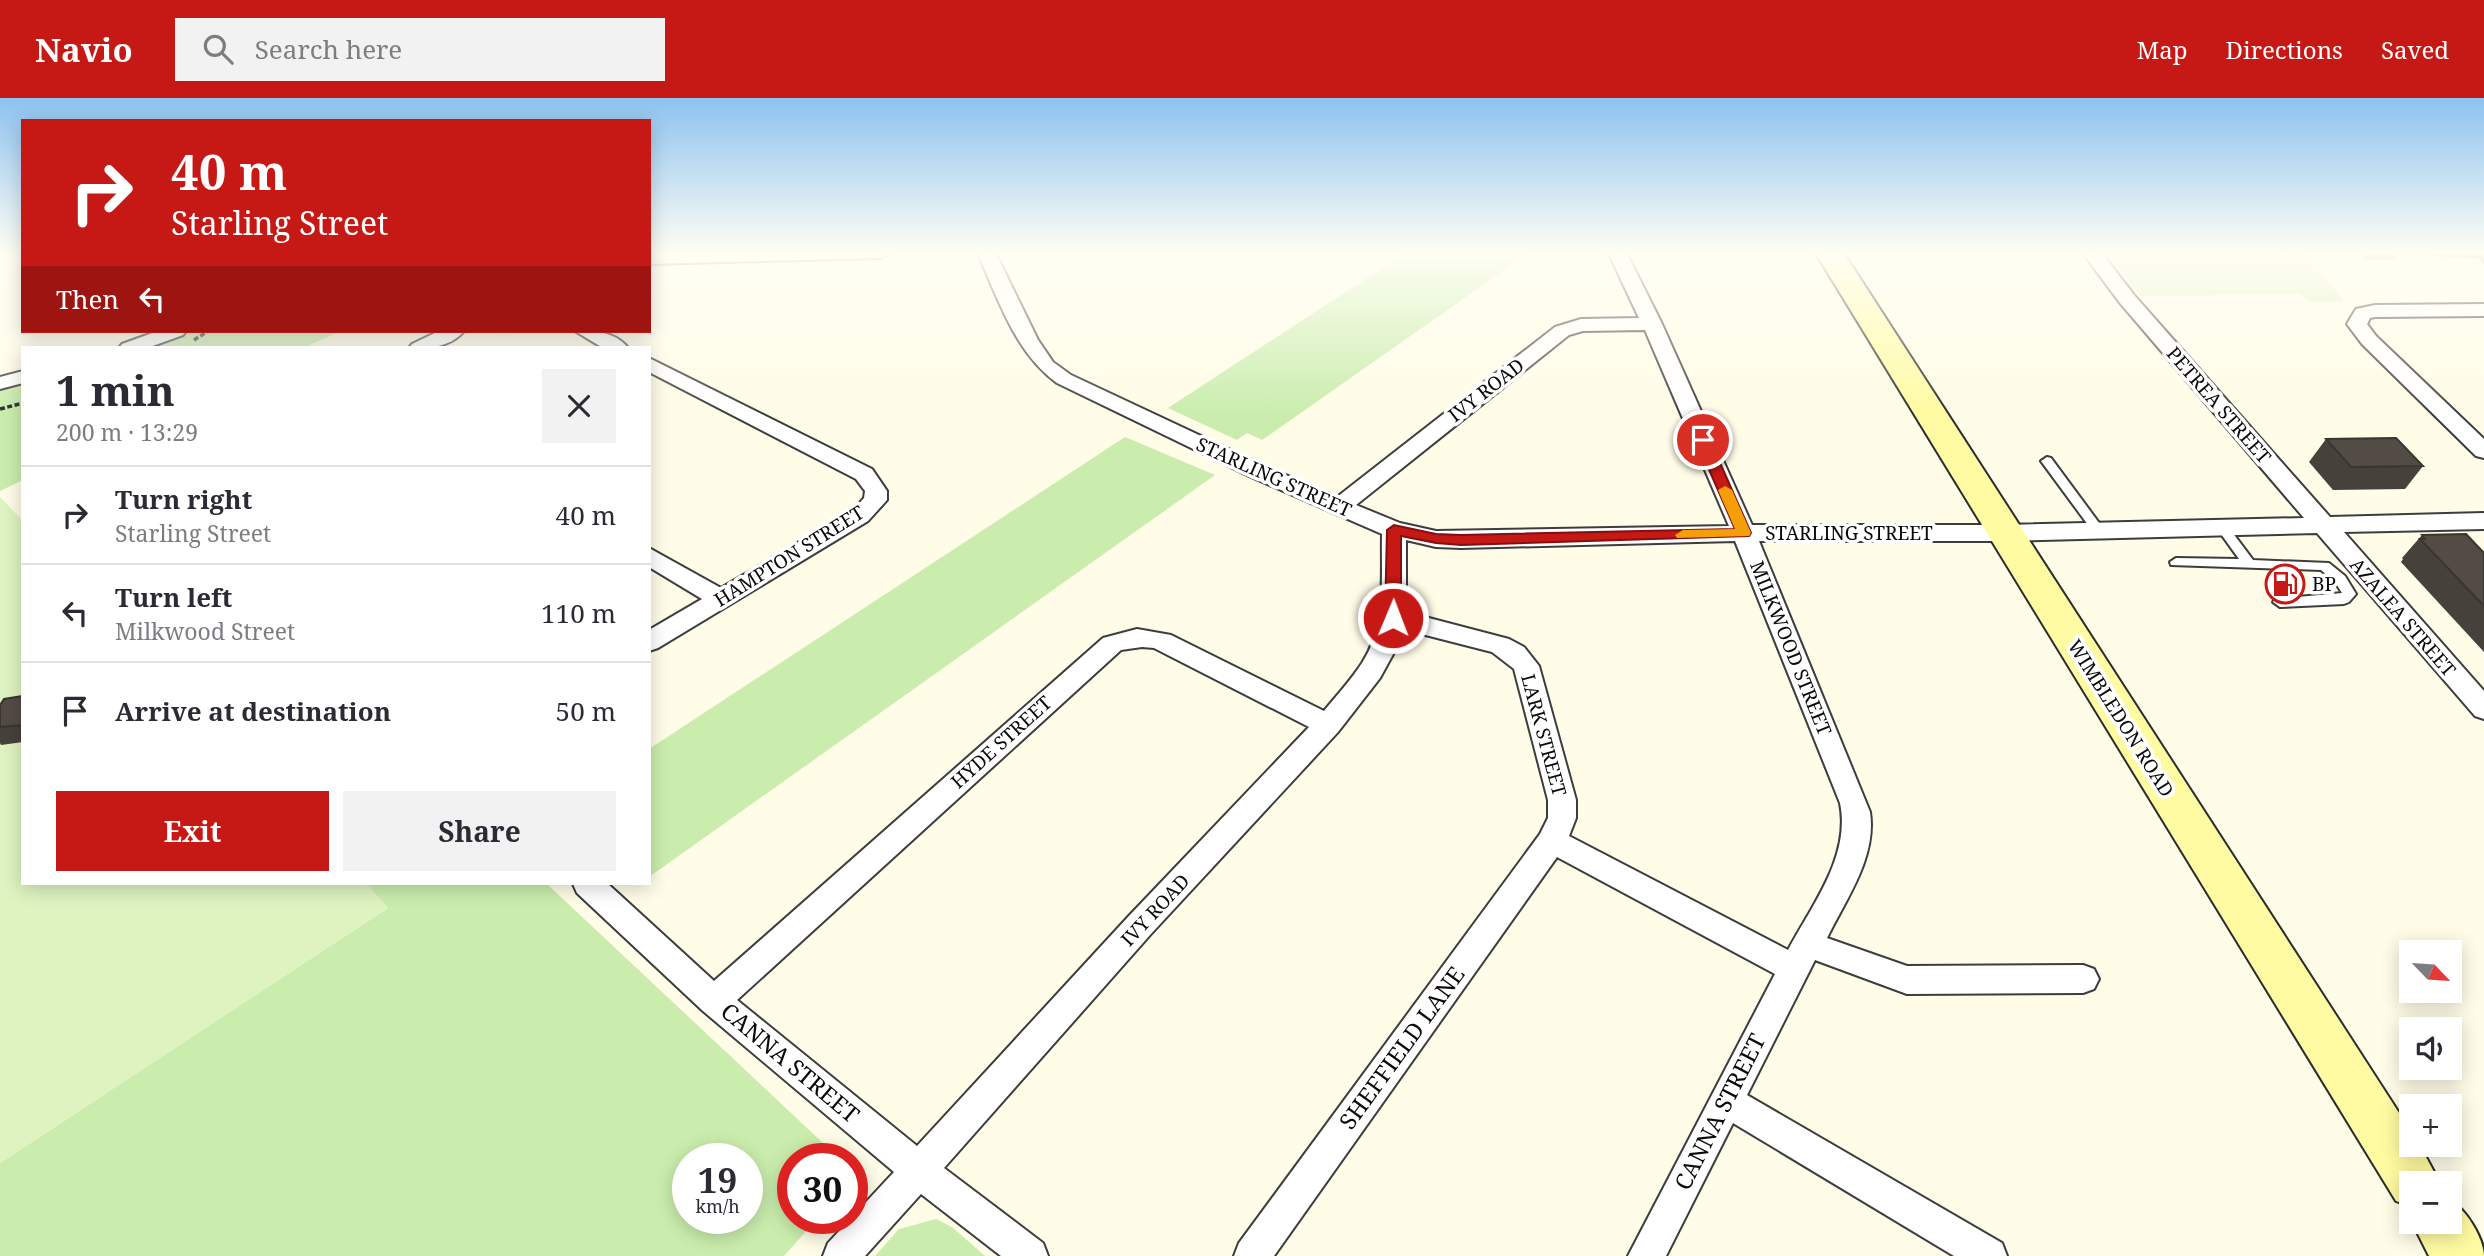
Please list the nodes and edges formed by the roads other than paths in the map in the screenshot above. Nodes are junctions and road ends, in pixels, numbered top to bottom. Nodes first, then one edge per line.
1 (1012, 306) edge
2 (1643, 306) edge
3 (1863, 306) edge
4 (2133, 306) edge
5 (2484, 310) edge
6 (1652, 324) junction
7 (170, 333) edge
8 (450, 333) edge
9 (589, 333) edge
10 (135, 346) edge
11 (423, 346) edge
12 (614, 346) edge
13 (651, 366) edge
14 (21, 378) edge
15 (0, 383) edge
16 (2484, 451) edge
17 (2048, 461) dead end
18 (1339, 508) junction
19 (2484, 521) edge
20 (2322, 524) junction
21 (2222, 527) junction
22 (1394, 530) junction
23 (2098, 530) junction
24 (1744, 533) junction
25 (2005, 533) junction
26 (651, 557) edge
27 (2176, 562) dead end
28 (2249, 563) junction
29 (2340, 579) junction
30 (2371, 581) junction
31 (720, 598) junction
32 (2280, 602) dead end
33 (1393, 618) junction
34 (651, 641) edge
35 (2484, 709) edge
36 (1328, 725) junction
37 (1552, 841) junction
38 (588, 885) edge
39 (1800, 956) junction
40 (2083, 979) dead end
41 (714, 1000) junction
42 (1727, 1101) junction
43 (920, 1171) junction
44 (2406, 1171) edge
45 (2446, 1234) edge
46 (841, 1256) edge
47 (1030, 1256) edge
48 (1252, 1256) edge
49 (1646, 1256) edge
50 (1989, 1256) edge
51 (2460, 1256) edge

1 - 18 street, STARLING STREET
2 - 6 street, MILKWOOD STREET
3 - 25 street, WIMBLEDON ROAD
4 - 20 street, PETREA STREET
5 - 16 street
6 - 18 street, IVY ROAD
6 - 24 street, MILKWOOD STREET
7 - 10 street
8 - 11 street
9 - 12 street
13 - 31 street, HAMPTON STREET
14 - 15 street
17 - 23 lane
18 - 22 street, STARLING STREET
19 - 20 street, STARLING STREET
20 - 21 street, STARLING STREET
20 - 30 street, AZALEA STREET
21 - 23 street, STARLING STREET
21 - 28 lane
22 - 24 street, STARLING STREET
22 - 33 street, IVY ROAD
23 - 25 street, STARLING STREET
24 - 25 street, STARLING STREET
24 - 39 street, MILKWOOD STREET
25 - 44 street, WIMBLEDON ROAD
26 - 31 street
27 - 28 lane
28 - 29 lane
29 - 30 lane
29 - 32 lane
30 - 35 street, AZALEA STREET
31 - 34 street, HAMPTON STREET
33 - 36 street, IVY ROAD
33 - 37 street, LARK STREET
36 - 41 street, HYDE STREET
36 - 43 street, IVY ROAD
37 - 39 street
37 - 48 street, SHEFFIELD LANE
38 - 41 street, CANNA STREET
39 - 40 street
39 - 42 street, CANNA STREET
41 - 43 street, CANNA STREET
42 - 49 street, CANNA STREET
42 - 50 street
43 - 46 street, IVY ROAD
43 - 47 street, CANNA STREET
45 - 51 street

